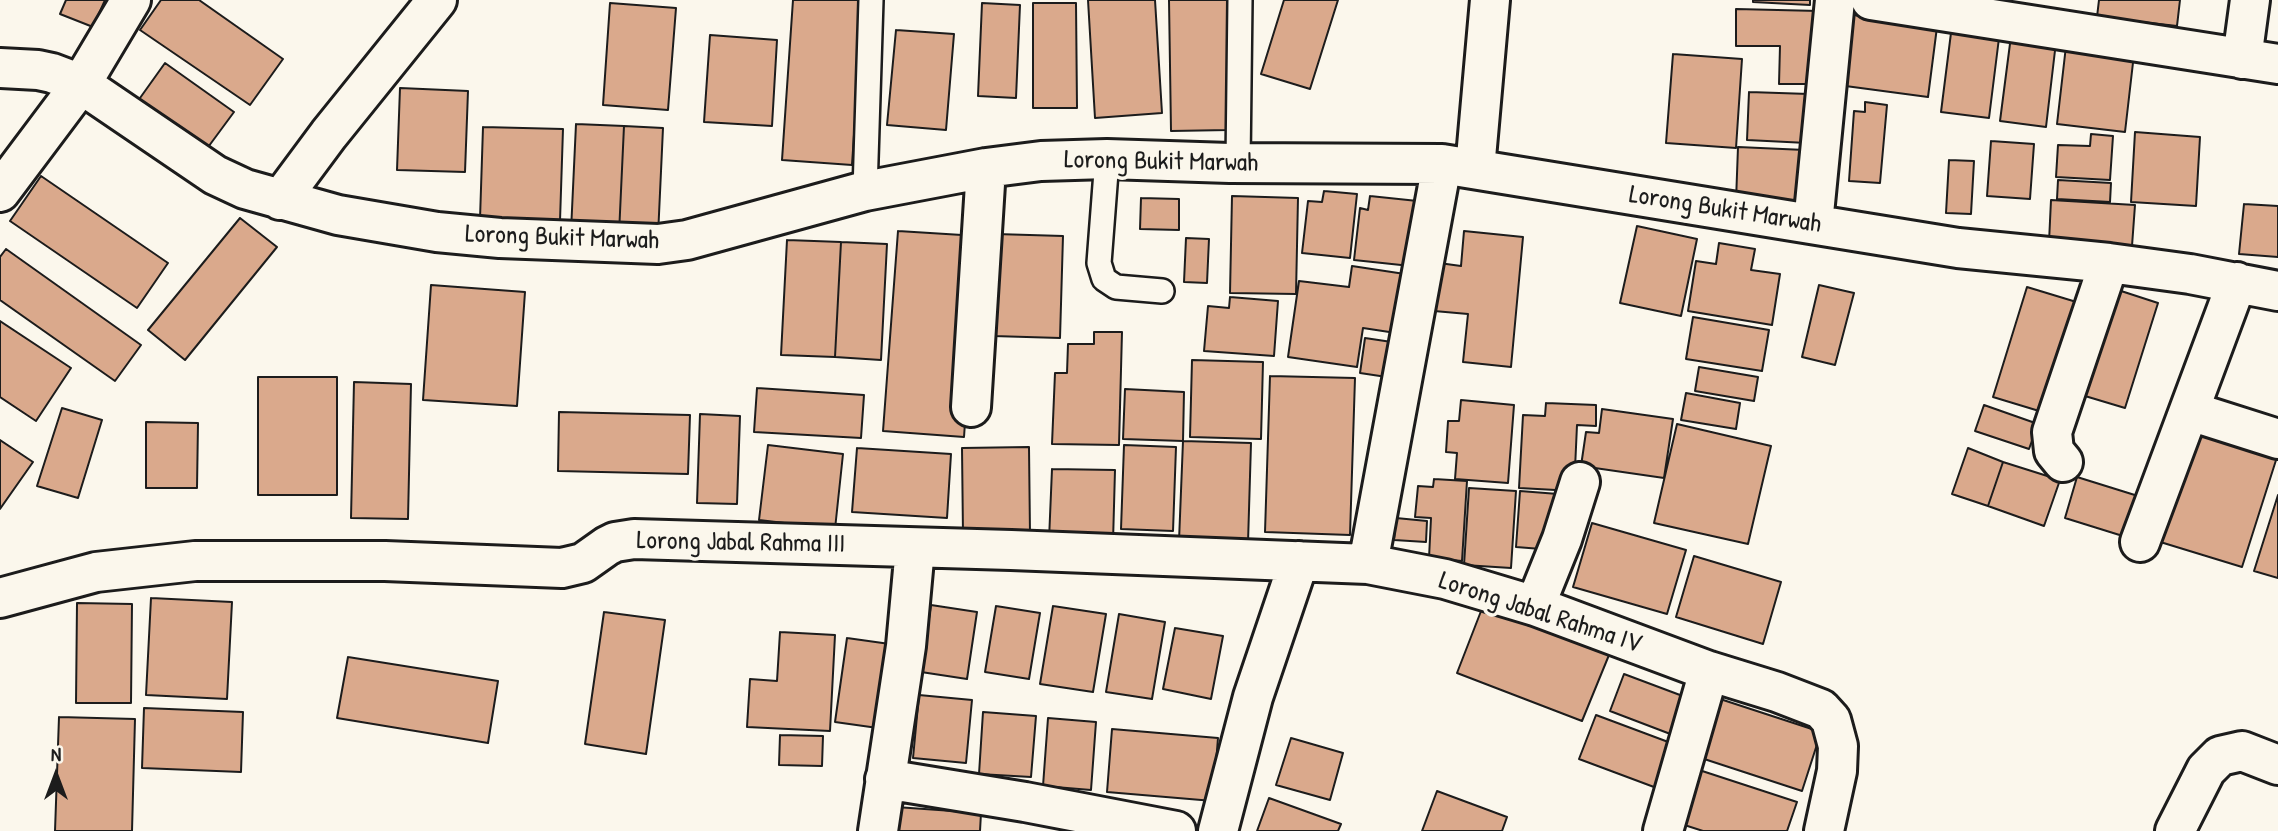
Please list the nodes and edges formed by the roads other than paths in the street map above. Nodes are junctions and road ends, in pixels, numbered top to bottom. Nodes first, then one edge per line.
1 (131, 0) edge
2 (437, 0) edge
3 (871, 0) edge
4 (1240, 0) edge
5 (1490, 0) edge
6 (1835, 0) edge
7 (1871, 0) edge
8 (2250, 0) edge
9 (2260, 61) edge
10 (0, 68) edge
11 (81, 84) junction
12 (1107, 159) junction
13 (1238, 163) junction
14 (1459, 167) junction
15 (986, 168) junction
16 (865, 191) junction
17 (0, 192) edge
18 (280, 200) junction
19 (1813, 224) junction
20 (2109, 263) junction
21 (2237, 282) junction
22 (1162, 291) dead end
23 (2278, 291) edge
24 (971, 407) dead end
25 (2189, 411) junction
26 (2278, 439) edge
27 (2063, 461) dead end
28 (1580, 482) dead end
29 (2140, 542) dead end
30 (915, 548) junction
31 (1300, 561) junction
32 (1368, 564) junction
33 (0, 598) edge
34 (1535, 606) junction
35 (1709, 671) junction
36 (2278, 765) edge
37 (885, 779) junction
38 (1023, 816) edge
39 (878, 831) edge
40 (1176, 831) edge
41 (1218, 831) edge
42 (1663, 831) edge
43 (1824, 831) edge
44 (2175, 831) edge

1 - 11 street
2 - 18 street
3 - 16 lane
4 - 13 lane
5 - 14 street
6 - 19 street
7 - 9 street
8 - 9 street
10 - 11 street, Lorong Bukit Marwah
11 - 17 street
11 - 18 street, Lorong Bukit Marwah
12 - 13 street, Lorong Bukit Marwah
12 - 15 street, Lorong Bukit Marwah
12 - 22 lane
13 - 14 street, Lorong Bukit Marwah
14 - 19 street, Lorong Bukit Marwah
14 - 32 street
15 - 16 street, Lorong Bukit Marwah
15 - 24 street
16 - 18 street, Lorong Bukit Marwah
19 - 20 street, Lorong Bukit Marwah
20 - 21 street, Lorong Bukit Marwah
20 - 27 street
21 - 23 street, Lorong Bukit Marwah
21 - 25 street
25 - 26 street
25 - 29 street
28 - 34 street
30 - 31 street, Lorong Jabal Rahma III
30 - 33 street, Lorong Jabal Rahma III
30 - 37 street
31 - 32 street, Lorong Jabal Rahma III
31 - 41 street
32 - 34 street, Lorong Jabal Rahma IV
34 - 35 street, Lorong Jabal Rahma IV
35 - 42 street
35 - 43 street, Lorong Jabal Rahma IV
36 - 44 street
37 - 38 street
37 - 39 street
38 - 40 street

